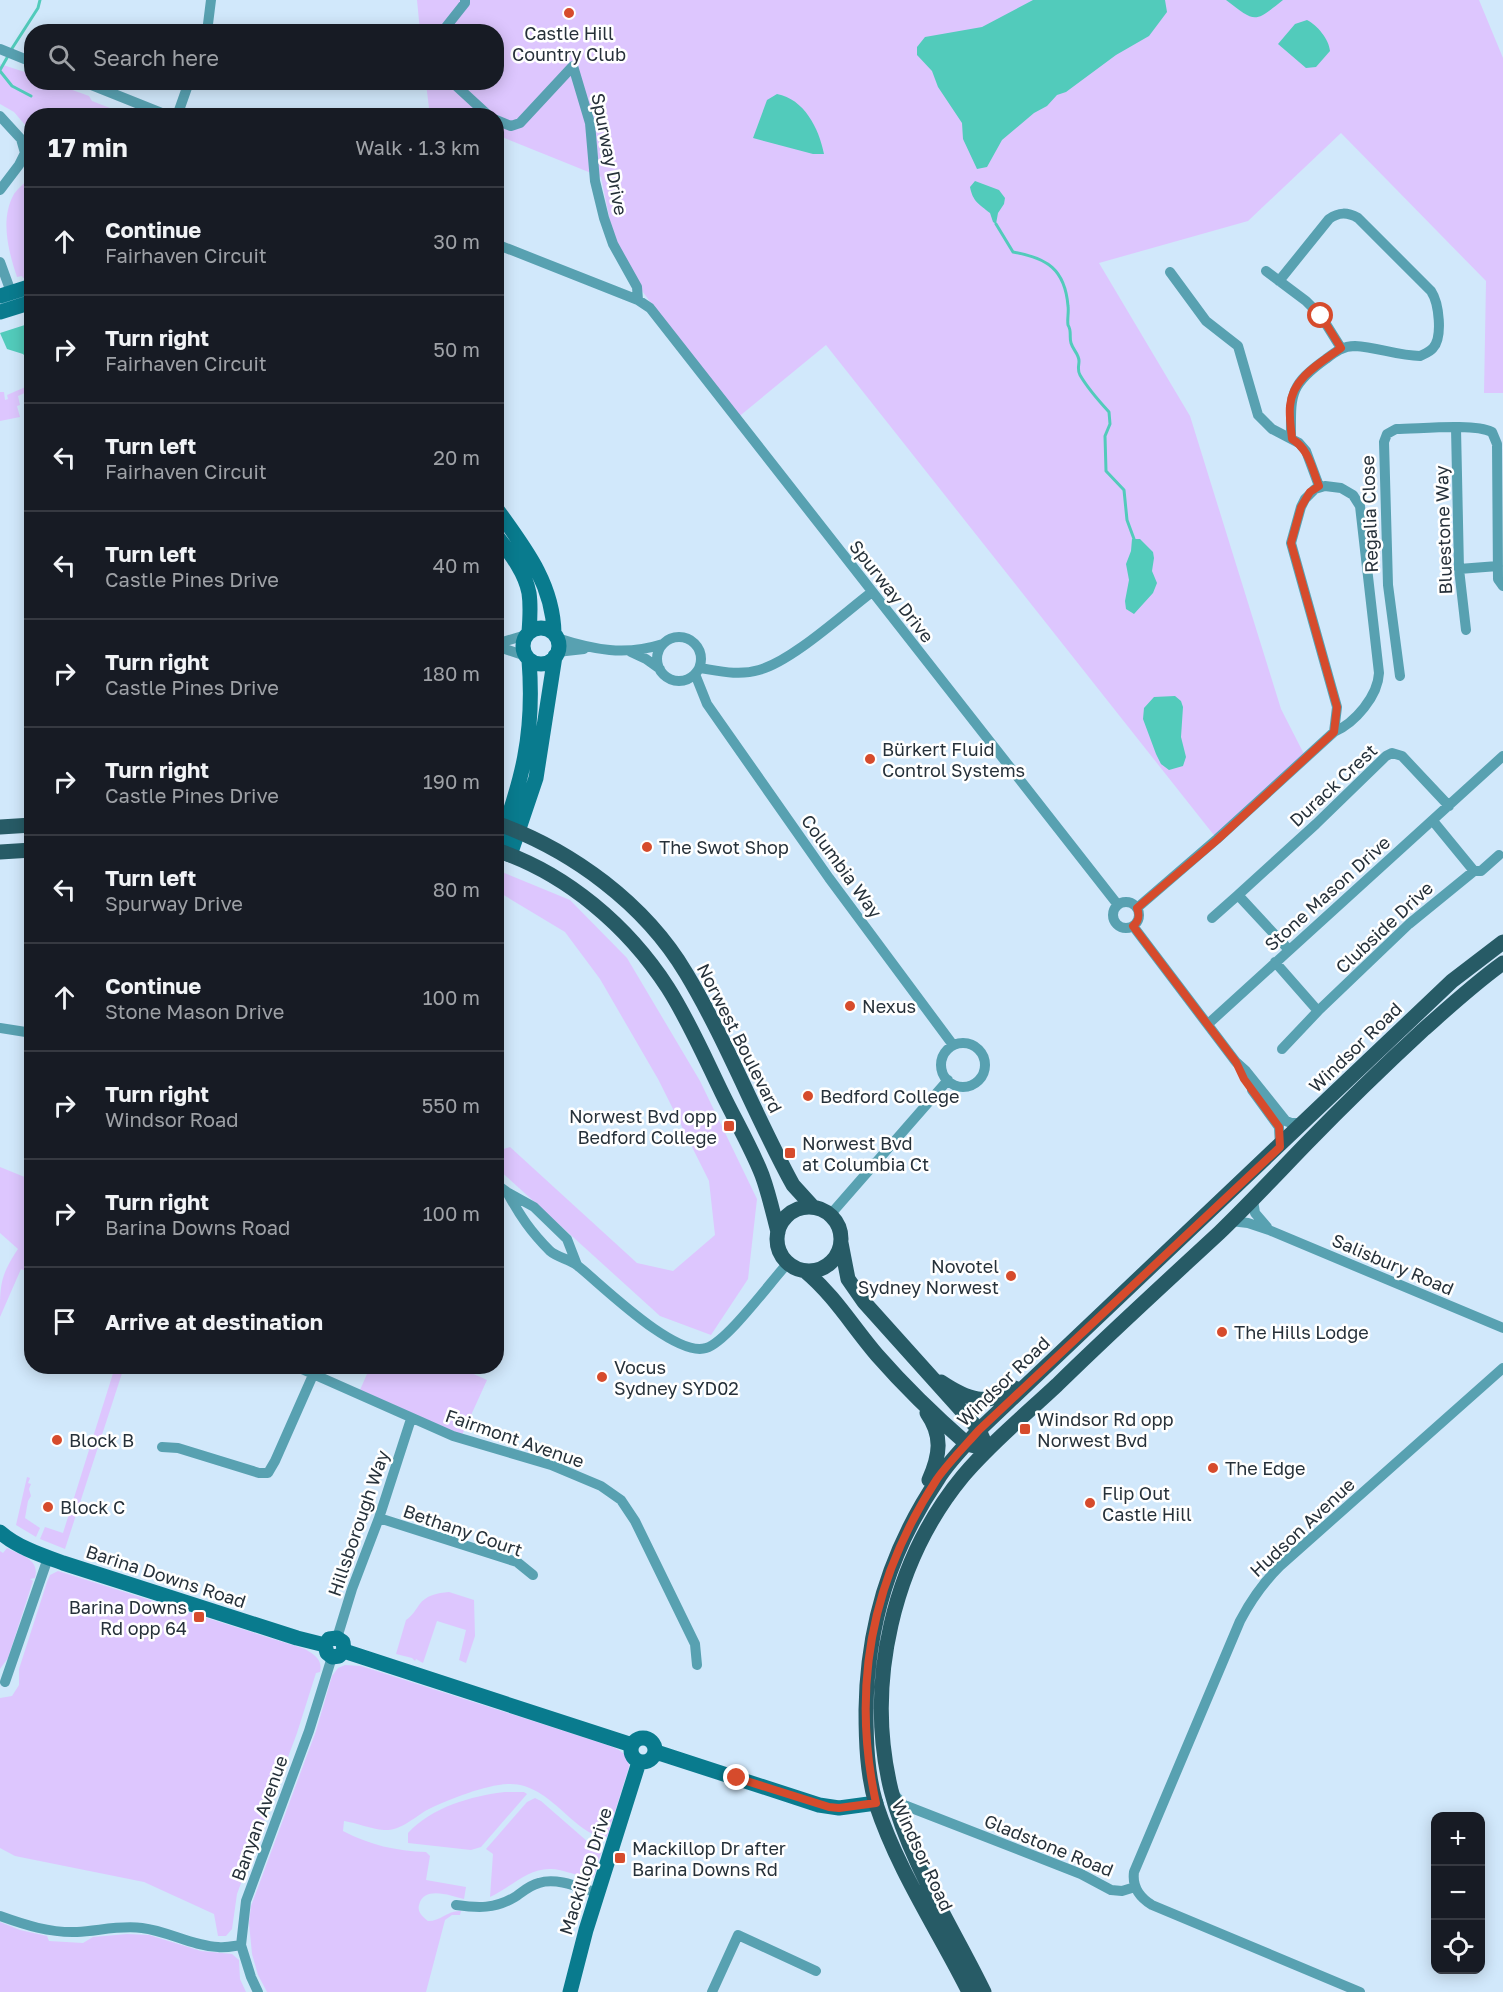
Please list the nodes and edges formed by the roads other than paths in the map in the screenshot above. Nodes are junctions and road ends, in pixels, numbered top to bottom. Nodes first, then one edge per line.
1 (211, 0) edge
2 (465, 0) edge
3 (208, 24) edge
4 (448, 24) edge
5 (0, 49) edge
6 (24, 59) edge
7 (104, 90) edge
8 (186, 90) edge
9 (461, 90) edge
10 (149, 108) edge
11 (180, 108) edge
12 (480, 108) edge
13 (0, 116) edge
14 (504, 123) edge
15 (24, 150) edge
16 (24, 155) edge
17 (0, 190) edge
18 (504, 247) edge
19 (0, 262) edge
20 (1266, 271) dead end
21 (1170, 272) dead end
22 (1279, 281) junction
23 (24, 288) edge
24 (5, 294) edge
25 (638, 300) junction
26 (24, 304) edge
27 (0, 312) edge
28 (1341, 348) junction
29 (1456, 428) junction
30 (1292, 439) junction
31 (1319, 486) junction
32 (504, 519) edge
33 (504, 546) edge
34 (1498, 566) junction
35 (1459, 569) junction
36 (1503, 586) edge
37 (872, 592) junction
38 (1466, 630) dead end
39 (528, 634) junction
40 (504, 642) edge
41 (663, 644) junction
42 (556, 645) junction
43 (504, 648) edge
44 (631, 652) junction
45 (527, 658) junction
46 (660, 669) junction
47 (697, 671) junction
48 (1400, 676) dead end
49 (684, 681) junction
50 (707, 704) junction
51 (1334, 732) junction
52 (1503, 756) edge
53 (1449, 806) junction
54 (1433, 821) junction
55 (24, 826) edge
56 (0, 827) edge
57 (507, 827) edge
58 (24, 850) edge
59 (0, 852) edge
60 (504, 853) edge
61 (1499, 855) dead end
62 (1474, 871) junction
63 (1238, 895) junction
64 (1118, 905) junction
65 (1137, 908) junction
66 (1212, 918) dead end
67 (1133, 926) junction
68 (1503, 942) edge
69 (1289, 950) junction
70 (1275, 962) junction
71 (1503, 963) edge
72 (1318, 1011) junction
73 (1208, 1024) junction
74 (0, 1028) edge
75 (24, 1032) edge
76 (953, 1046) junction
77 (1282, 1049) dead end
78 (1236, 1062) junction
79 (948, 1080) junction
80 (1305, 1123) junction
81 (1280, 1147) junction
82 (504, 1190) edge
83 (507, 1192) junction
84 (1253, 1200) junction
85 (813, 1207) junction
86 (830, 1215) junction
87 (1231, 1221) junction
88 (1269, 1230) junction
89 (778, 1232) junction
90 (841, 1243) junction
91 (788, 1263) junction
92 (577, 1264) junction
93 (805, 1271) junction
94 (1503, 1329) edge
95 (1503, 1368) edge
96 (924, 1371) junction
97 (1039, 1372) junction
98 (314, 1375) joint
99 (906, 1387) junction
100 (411, 1419) junction
101 (979, 1430) junction
102 (967, 1444) junction
103 (162, 1447) dead end
104 (989, 1450) junction
105 (379, 1518) junction
106 (914, 1519) junction
107 (0, 1532) edge
108 (48, 1558) junction
109 (534, 1575) dead end
110 (335, 1647) junction
111 (697, 1665) dead end
112 (5, 1682) dead end
113 (884, 1744) junction
114 (632, 1745) junction
115 (656, 1752) junction
116 (639, 1762) junction
117 (891, 1790) junction
118 (876, 1803) junction
119 (1135, 1887) junction
120 (598, 1893) junction
121 (456, 1905) dead end
122 (0, 1916) edge
123 (241, 1944) junction
124 (816, 1971) dead end
125 (258, 1992) edge
126 (570, 1992) edge
127 (712, 1992) edge
128 (969, 1992) edge
129 (984, 1992) edge
130 (1360, 1992) edge

1 - 3 street
2 - 4 street
5 - 6 street
7 - 10 street
8 - 11 street
9 - 12 street
13 - 15 street
14 - 25 street, Spurway Drive
16 - 17 street
18 - 25 street, Spurway Drive
19 - 24 street
20 - 22 street
21 - 30 street
22 - 28 street
22 - 28 street
23 - 24 street
25 - 37 street, Spurway Drive
26 - 27 street
28 - 30 street
29 - 34 street, Regalia Close
29 - 35 street, Bluestone Way
29 - 48 street, Regalia Close
30 - 31 street
31 - 51 street
31 - 51 street
32 - 42 street
33 - 39 street
34 - 35 street
34 - 36 street, Regalia Close
35 - 38 street, Bluestone Way
37 - 47 street
37 - 64 street, Spurway Drive
39 - 40 street
39 - 42 street
39 - 45 street
41 - 44 street
41 - 46 street
41 - 47 street
42 - 44 street
42 - 45 street
42 - 57 street
43 - 45 street
44 - 46 street
45 - 57 street
46 - 49 street
47 - 49 street
47 - 50 street, Columbia Way
49 - 50 street, Columbia Way
50 - 76 street, Columbia Way
51 - 65 street
52 - 53 street, Stone Mason Drive
53 - 54 street, Stone Mason Drive
53 - 63 street, Durack Crest
54 - 62 street
54 - 69 street, Stone Mason Drive
55 - 56 main road
57 - 85 main road, Norwest Boulevard
58 - 59 main road
60 - 89 main road
61 - 62 street, Clubside Drive
62 - 72 street, Clubside Drive
63 - 66 street, Durack Crest
63 - 69 street
64 - 65 street
64 - 67 street
65 - 67 street
67 - 73 street
68 - 80 main road, Windsor Road
69 - 70 street, Stone Mason Drive
70 - 72 street
70 - 73 street, Stone Mason Drive
71 - 84 main road, Windsor Road
72 - 77 street, Clubside Drive
73 - 78 street
74 - 75 street
76 - 79 street
76 - 79 street
78 - 80 street
78 - 81 street
79 - 86 street
80 - 81 main road, Windsor Road
81 - 97 main road, Windsor Road
82 - 83 street
83 - 92 street
83 - 92 street
84 - 87 main road, Windsor Road
84 - 88 street
85 - 86 main road
85 - 89 main road
86 - 90 main road
87 - 88 street, Salisbury Road
87 - 104 main road, Windsor Road
88 - 94 street, Salisbury Road
89 - 91 main road
90 - 93 main road
90 - 96 main road
91 - 92 street
91 - 93 main road
93 - 99 main road
95 - 119 street, Hudson Avenue
96 - 97 main road
96 - 101 main road
97 - 101 main road, Windsor Road
98 - 100 street, Fairmont Avenue
98 - 103 street
99 - 102 main road
99 - 106 main road
100 - 105 street, Hillsborough Way
100 - 111 street, Fairmont Avenue
101 - 102 main road, Windsor Road
101 - 104 main road
102 - 104 main road
102 - 106 main road, Windsor Road
104 - 113 main road, Windsor Road
105 - 109 street, Bethany Court
105 - 110 street, Hillsborough Way
106 - 118 main road, Windsor Road
107 - 108 street, Barina Downs Road
108 - 110 street, Barina Downs Road
108 - 112 street
110 - 114 street, Barina Downs Road
110 - 123 street, Banyan Avenue
113 - 117 main road, Windsor Road
113 - 118 main road
114 - 115 street
114 - 116 street
115 - 116 street
115 - 118 street
116 - 120 street, Mackillop Drive
117 - 119 street, Gladstone Road
117 - 129 main road, Windsor Road
118 - 128 main road, Windsor Road
119 - 130 street, Gladstone Road
120 - 121 street
120 - 126 street, Mackillop Drive
122 - 123 street
123 - 125 street, Banyan Avenue
124 - 127 street

